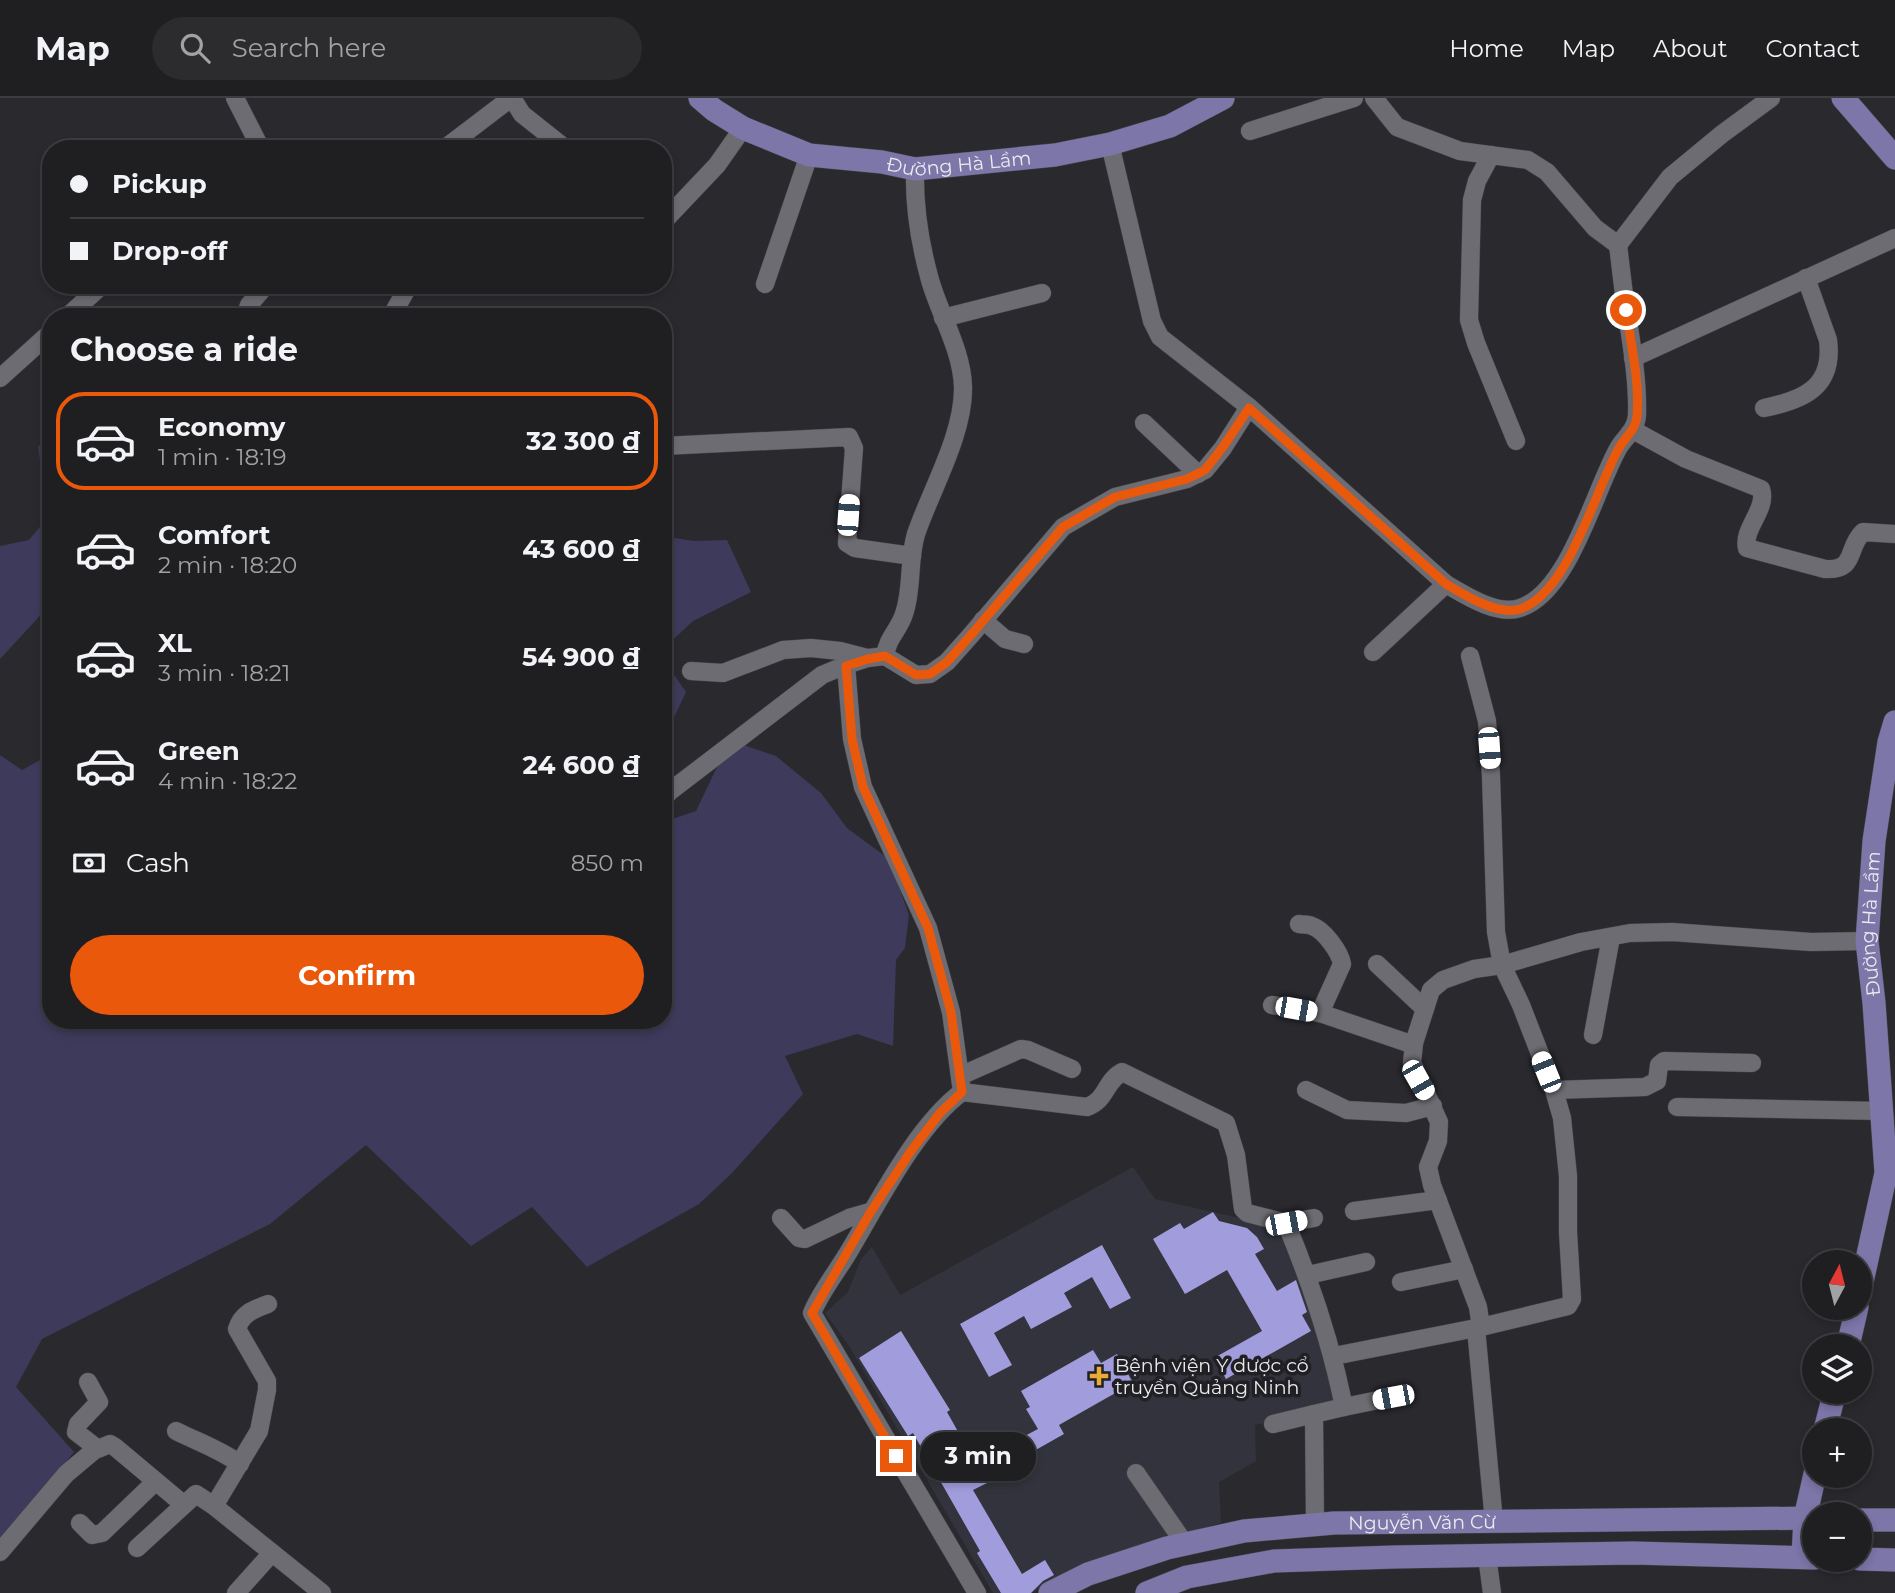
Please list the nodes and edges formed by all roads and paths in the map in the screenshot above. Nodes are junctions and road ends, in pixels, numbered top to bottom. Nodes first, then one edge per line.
1 (235, 98) edge
2 (512, 98) edge
3 (700, 98) edge
4 (1223, 98) edge
5 (1354, 98) edge
6 (1374, 98) edge
7 (1771, 98) edge
8 (1843, 98) edge
9 (743, 128) junction
10 (1250, 131) dead end
11 (256, 140) edge
12 (456, 140) edge
13 (555, 140) edge
14 (1110, 144) junction
15 (809, 155) junction
16 (1491, 155) junction
17 (1895, 158) edge
18 (915, 169) junction
19 (672, 212) edge
20 (1895, 238) edge
21 (1618, 245) junction
22 (1806, 278) junction
23 (765, 284) dead end
24 (1042, 293) dead end
25 (92, 294) edge
26 (77, 308) edge
27 (943, 318) junction
28 (42, 340) edge
29 (1633, 358) junction
30 (0, 378) edge
31 (1249, 408) junction
32 (1764, 408) dead end
33 (1144, 424) dead end
34 (1633, 430) junction
35 (1516, 441) dead end
36 (672, 446) edge
37 (1198, 474) junction
38 (1895, 534) edge
39 (912, 556) junction
40 (1446, 584) junction
41 (983, 620) junction
42 (1024, 645) dead end
43 (1373, 652) dead end
44 (1470, 656) dead end
45 (876, 657) junction
46 (846, 666) junction
47 (691, 671) dead end
48 (1895, 722) edge
49 (672, 790) edge
50 (1299, 924) dead end
51 (1611, 937) junction
52 (1867, 941) junction
53 (1377, 964) dead end
54 (1502, 965) junction
55 (1272, 1005) dead end
56 (1425, 1009) junction
57 (1320, 1013) junction
58 (1594, 1035) dead end
59 (1414, 1043) junction
60 (1752, 1063) dead end
61 (1072, 1069) dead end
62 (961, 1084) junction
63 (1306, 1090) dead end
64 (1554, 1090) junction
65 (1433, 1106) junction
66 (1677, 1107) dead end
67 (1881, 1111) junction
68 (1438, 1200) junction
69 (1354, 1211) dead end
70 (870, 1213) junction
71 (1314, 1218) dead end
72 (781, 1219) dead end
73 (1286, 1223) junction
74 (1869, 1250) edge
75 (1366, 1262) dead end
76 (1464, 1269) junction
77 (1308, 1275) junction
78 (1401, 1282) dead end
79 (268, 1304) dead end
80 (1478, 1327) junction
81 (1334, 1356) junction
82 (88, 1382) dead end
83 (1393, 1397) dead end
84 (1344, 1407) junction
85 (1314, 1414) junction
86 (1273, 1424) dead end
87 (176, 1431) dead end
88 (97, 1448) junction
89 (240, 1464) junction
90 (1136, 1473) dead end
91 (155, 1482) junction
92 (183, 1504) junction
93 (215, 1506) junction
94 (1802, 1518) edge
95 (1872, 1520) edge
96 (1895, 1520) edge
97 (1494, 1522) junction
98 (80, 1523) dead end
99 (1315, 1524) junction
100 (1185, 1544) junction
101 (136, 1548) dead end
102 (0, 1552) edge
103 (271, 1554) junction
104 (1487, 1556) junction
105 (1802, 1558) edge
106 (1872, 1561) edge
107 (1893, 1564) edge
108 (236, 1593) edge
109 (322, 1593) edge
110 (977, 1593) edge
111 (1050, 1593) edge
112 (1147, 1593) edge
113 (1492, 1593) edge

1 - 11 street
2 - 12 street
2 - 13 street
3 - 9 main road, Đường Hà Lầm
4 - 14 main road, Đường Hà Lầm
5 - 10 street
6 - 16 street
7 - 21 street
8 - 17 main road
9 - 15 main road, Đường Hà Lầm
9 - 19 street
14 - 18 main road, Đường Hà Lầm
14 - 31 street
15 - 18 main road, Đường Hà Lầm
15 - 23 street
16 - 21 street
16 - 35 street
18 - 27 street
20 - 22 street
21 - 29 street
22 - 29 street
22 - 32 street
24 - 27 street
25 - 26 street
27 - 39 street
28 - 30 street
29 - 34 street
31 - 37 street
31 - 40 street
33 - 37 street
34 - 38 street
34 - 40 street
36 - 39 street
37 - 41 street
39 - 45 street
40 - 43 street
41 - 42 street
41 - 45 street
44 - 54 street
45 - 46 street
45 - 47 street
46 - 49 street
46 - 62 street
48 - 52 main road, Đường Hà Lầm
50 - 57 street
51 - 52 street
51 - 54 street
51 - 58 street
52 - 67 main road, Đường Hà Lầm
53 - 56 street
54 - 56 street
54 - 64 street
55 - 57 street
56 - 59 street
57 - 59 street
59 - 65 street
60 - 64 street
61 - 62 street
62 - 70 street
62 - 73 street
63 - 65 street
64 - 80 street
65 - 68 street
66 - 67 street
67 - 74 main road, Đường Hà Lầm
68 - 69 street
68 - 76 street
70 - 72 street
70 - 110 street
71 - 73 street
73 - 77 street
75 - 77 street
76 - 78 street
76 - 80 street
77 - 81 street
79 - 89 street
80 - 81 street
80 - 97 street
81 - 84 street
82 - 88 street
83 - 84 street
84 - 85 street
85 - 86 street
85 - 99 street
87 - 89 street
88 - 91 street
88 - 102 street
89 - 93 street
90 - 100 street
91 - 92 street
91 - 98 street
92 - 93 street
92 - 101 street
93 - 103 street
94 - 97 main road, Nguyễn Văn Cừ
95 - 96 main road
97 - 99 main road, Nguyễn Văn Cừ
99 - 100 main road, Nguyễn Văn Cừ
100 - 111 main road, Nguyễn Văn Cừ
103 - 108 street
103 - 109 street
104 - 105 main road, Nguyễn Văn Cừ
104 - 112 main road, Nguyễn Văn Cừ
104 - 113 street
106 - 107 main road

